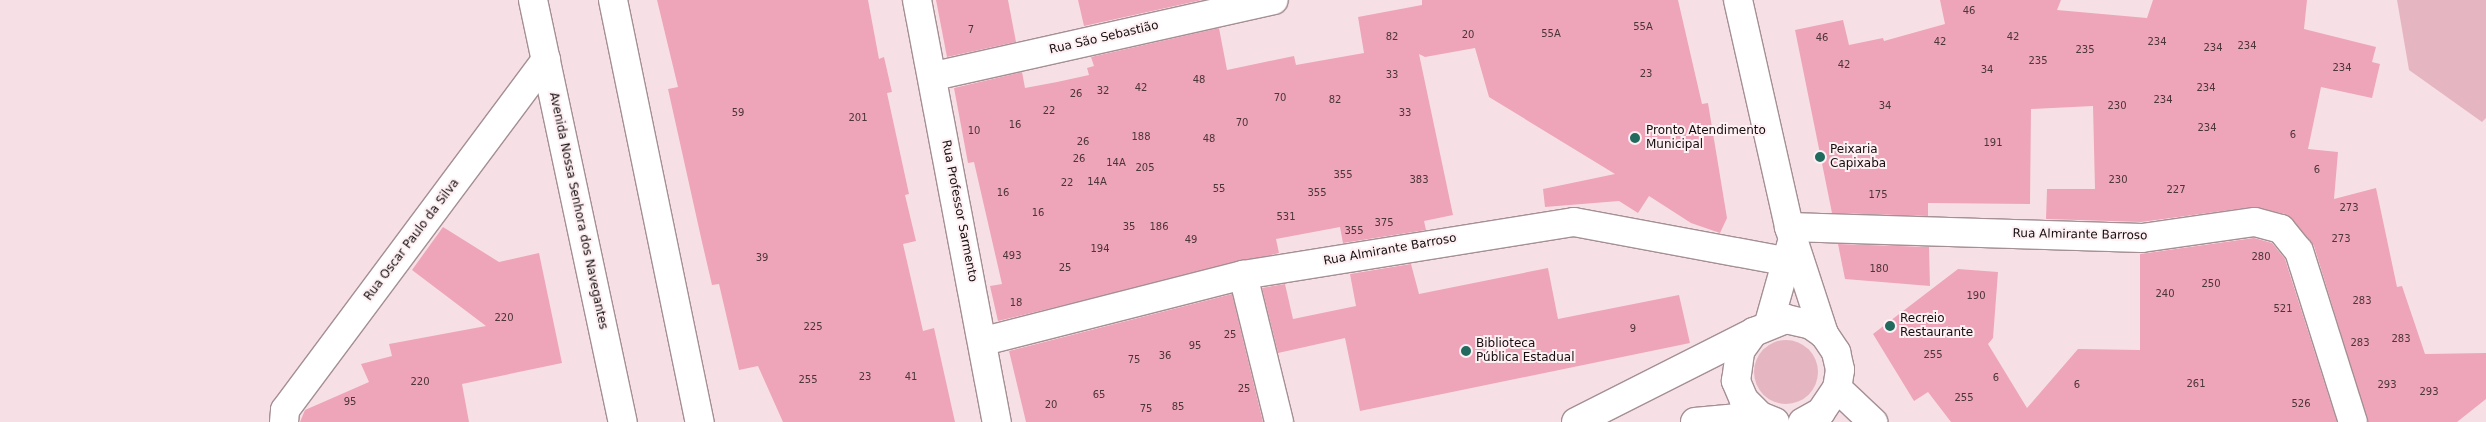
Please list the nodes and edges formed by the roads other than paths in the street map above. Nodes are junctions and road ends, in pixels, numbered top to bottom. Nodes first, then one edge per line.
1 (533, 0) edge
2 (613, 0) edge
3 (917, 0) edge
4 (1274, 0) edge
5 (1738, 0) edge
6 (546, 60) junction
7 (934, 76) junction
8 (1792, 249) junction
9 (1243, 275) junction
10 (1762, 327) junction
11 (1824, 334) junction
12 (984, 341) junction
13 (1837, 388) junction
14 (1767, 419) edge
15 (284, 422) edge
16 (624, 422) edge
17 (700, 422) edge
18 (997, 422) edge
19 (1279, 422) edge
20 (1576, 422) edge
21 (1695, 422) edge
22 (1803, 422) edge
23 (1873, 422) edge
24 (2353, 422) edge

1 - 6 street, Avenida Nossa Senhora dos Navegantes
2 - 17 street
3 - 7 street, Rua Professor Sarmento
4 - 7 street, Rua São Sebastião
5 - 8 street
6 - 15 street, Rua Oscar Paulo da Silva
6 - 16 street, Avenida Nossa Senhora dos Navegantes
7 - 12 street, Rua Professor Sarmento
8 - 9 street, Rua Almirante Barroso
8 - 10 street
8 - 11 street
8 - 24 street, Rua Almirante Barroso
9 - 12 street, Rua Almirante Barroso
9 - 19 street
10 - 11 street
10 - 14 street
10 - 20 street
11 - 13 street
12 - 18 street, Rua Professor Sarmento
13 - 22 street
13 - 23 street
14 - 21 street

